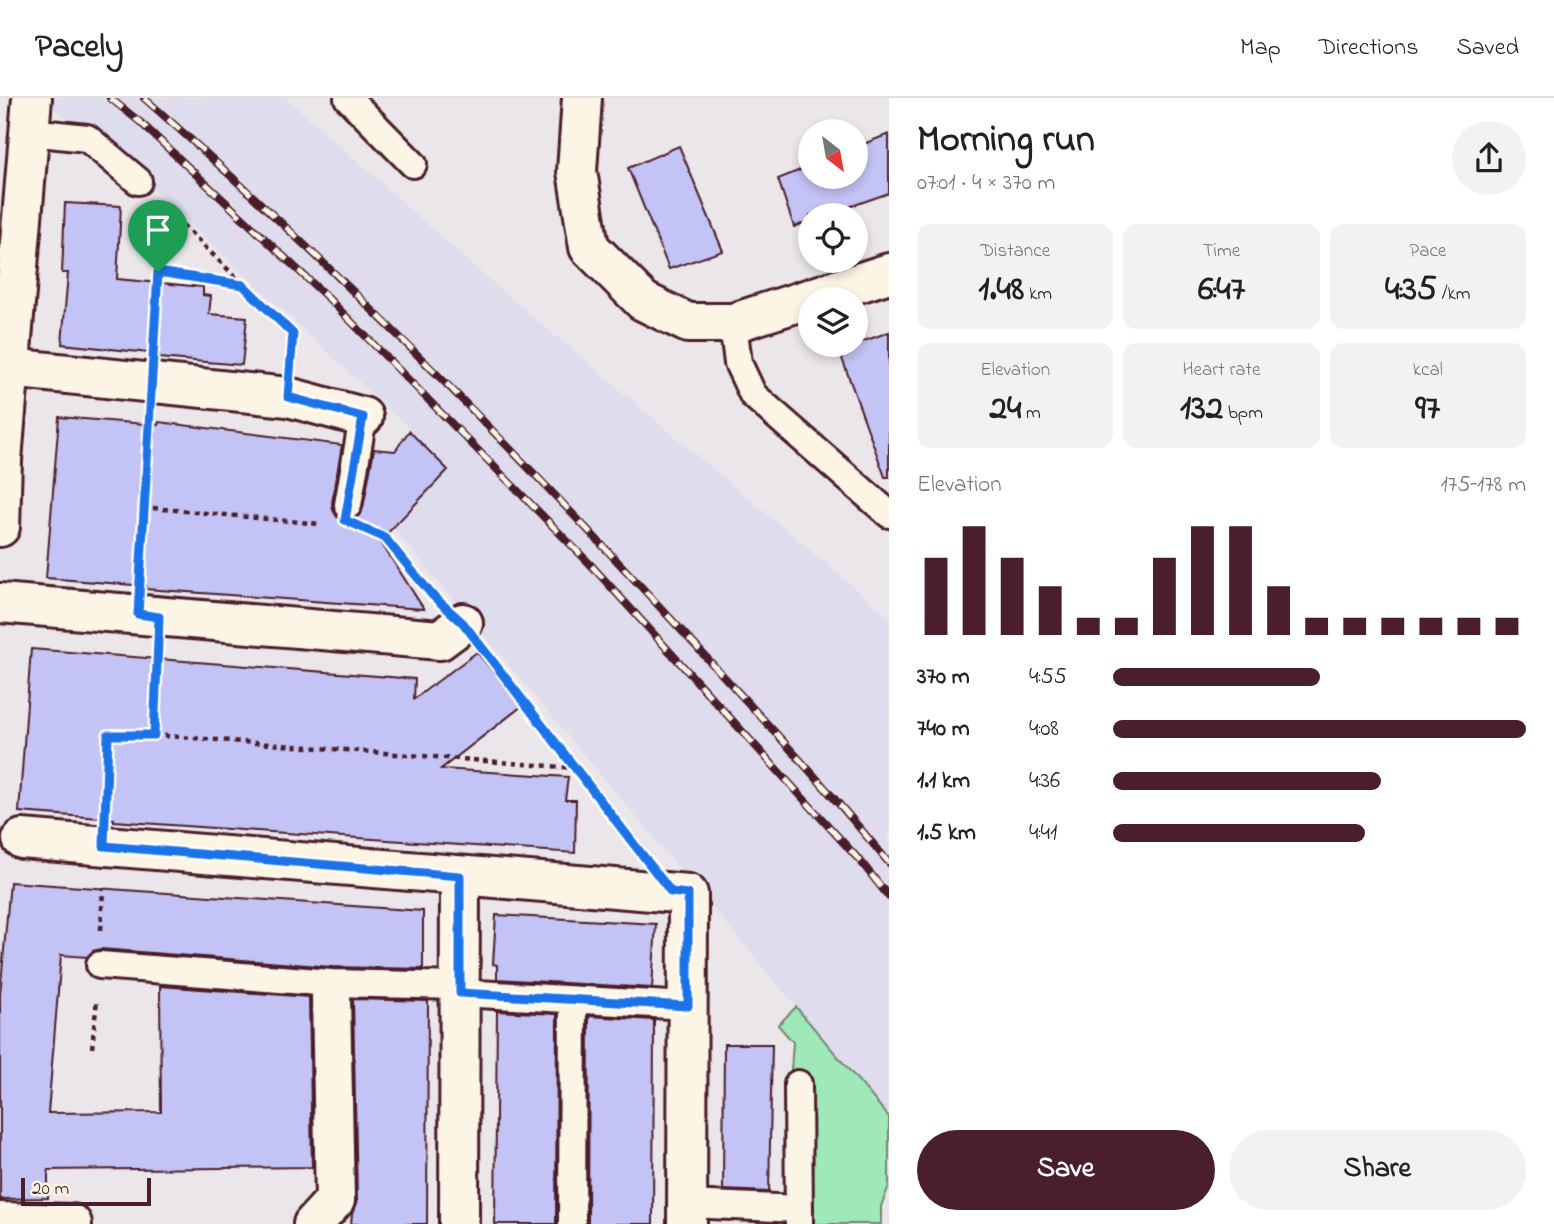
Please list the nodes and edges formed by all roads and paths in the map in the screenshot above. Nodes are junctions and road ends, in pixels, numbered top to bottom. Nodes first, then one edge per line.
1 (348, 98) edge
2 (582, 98) edge
3 (31, 115) edge
4 (413, 164) dead end
5 (138, 181) joint
6 (889, 273) edge
7 (243, 285) junction
8 (733, 323) junction
9 (10, 368) junction
10 (150, 382) junction
11 (288, 397) junction
12 (363, 417) joint
13 (143, 507) junction
14 (347, 512) junction
15 (889, 514) edge
16 (0, 527) edge
17 (0, 603) edge
18 (148, 615) junction
19 (463, 623) junction
20 (154, 735) junction
21 (575, 768) junction
22 (22, 839) dead end
23 (104, 846) junction
24 (460, 876) junction
25 (679, 893) junction
26 (100, 965) dead end
27 (331, 990) junction
28 (460, 990) junction
29 (573, 1000) junction
30 (688, 1006) junction
31 (799, 1084) dead end
32 (687, 1214) edge
33 (799, 1216) edge
34 (0, 1222) edge
35 (72, 1224) edge
36 (313, 1224) edge
37 (459, 1224) edge
38 (572, 1224) edge

1 - 4 lane
2 - 8 street
3 - 5 lane
3 - 9 street
5 - 7 path
6 - 8 street
7 - 10 path
7 - 11 path
8 - 15 lane
9 - 10 street
9 - 16 street
10 - 11 street
10 - 13 path
11 - 12 street
12 - 14 lane
13 - 14 path
13 - 18 path
14 - 19 path
17 - 18 street
18 - 19 street
18 - 20 path
19 - 21 path
20 - 21 path
20 - 23 path
21 - 25 path
22 - 23 street
23 - 24 street
24 - 25 street
24 - 28 street
25 - 30 street
26 - 27 lane
27 - 28 lane
27 - 36 street
28 - 29 lane
28 - 37 street
29 - 30 lane
29 - 38 lane
30 - 32 street
31 - 33 lane
32 - 33 lane
34 - 35 street

